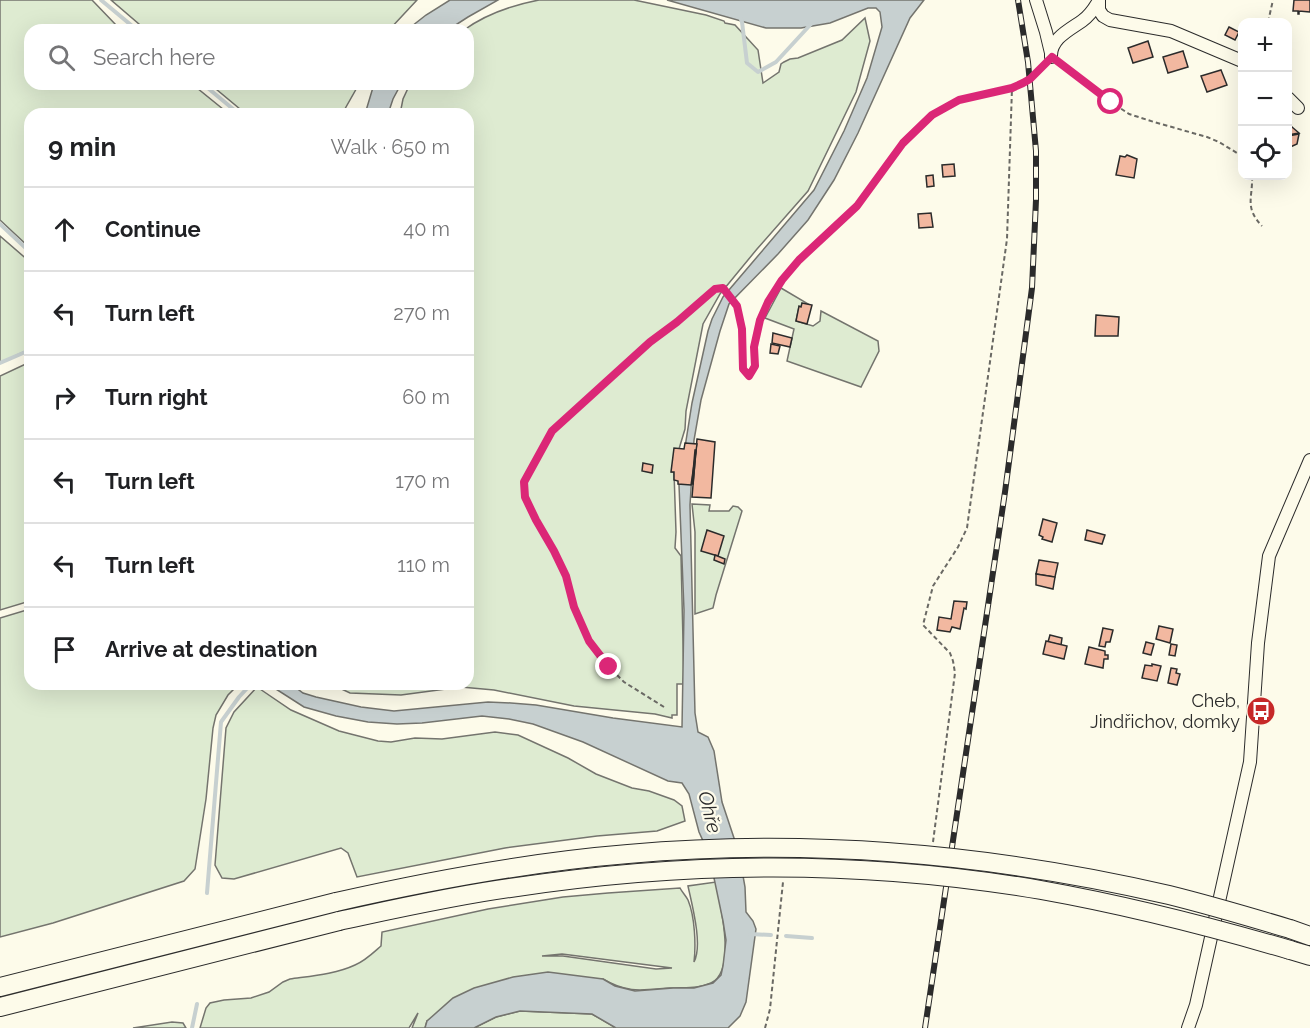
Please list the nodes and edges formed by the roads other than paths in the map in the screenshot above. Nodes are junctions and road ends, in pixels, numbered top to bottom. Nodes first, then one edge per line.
1 (1036, 0) edge
2 (1099, 1) edge
3 (1041, 16) junction
4 (1110, 20) junction
5 (1078, 23) junction
6 (1238, 59) edge
7 (1292, 103) edge
8 (1298, 108) dead end
9 (1310, 460) edge
10 (1310, 936) edge
11 (1310, 957) edge
12 (0, 987) edge
13 (0, 1007) edge
14 (1188, 1028) edge

1 - 3 street
2 - 4 street
2 - 5 street
3 - 5 street
3 - 5 street
4 - 5 street
4 - 6 street
7 - 8 street
9 - 14 street
10 - 12 highway, bridge
11 - 13 highway, bridge

